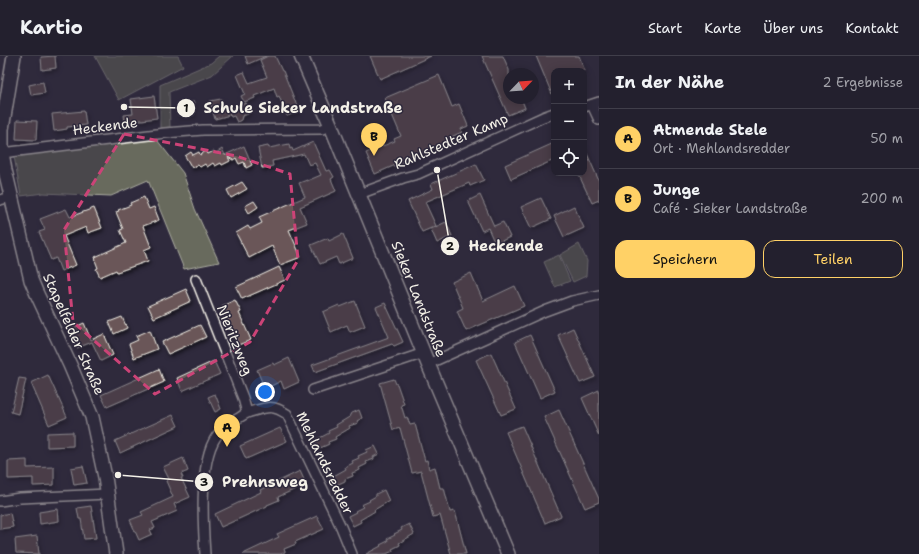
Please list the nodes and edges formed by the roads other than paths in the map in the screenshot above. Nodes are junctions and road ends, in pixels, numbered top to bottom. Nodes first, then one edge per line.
1 (14, 56) edge
2 (301, 56) edge
3 (592, 104) edge
4 (551, 114) edge
5 (599, 120) edge
6 (331, 126) junction
7 (2, 154) junction
8 (359, 194) junction
9 (6, 199) edge
10 (196, 279) dead end
11 (599, 295) edge
12 (426, 358) junction
13 (313, 390) dead end
14 (248, 413) junction
15 (108, 494) junction
16 (0, 501) edge
17 (116, 554) edge
18 (205, 554) edge
19 (352, 554) edge
20 (508, 554) edge

1 - 7 main road, Stapelfelder Straße
2 - 6 main road, Sieker Landstraße
3 - 5 street
4 - 8 street, Rahlstedter Kamp
6 - 7 street, Heckende
6 - 8 main road, Sieker Landstraße
7 - 9 main road, Stapelfelder Straße
8 - 12 main road, Sieker Landstraße
9 - 15 main road, Stapelfelder Straße
10 - 14 street, Nieritzweg
11 - 12 street, Mehlandsredder
12 - 13 street, Mehlandsredder
12 - 20 main road, Sieker Landstraße
14 - 18 street, Mehlandsredder
14 - 19 street, Mehlandsredder
15 - 16 street
15 - 17 main road, Stapelfelder Straße

